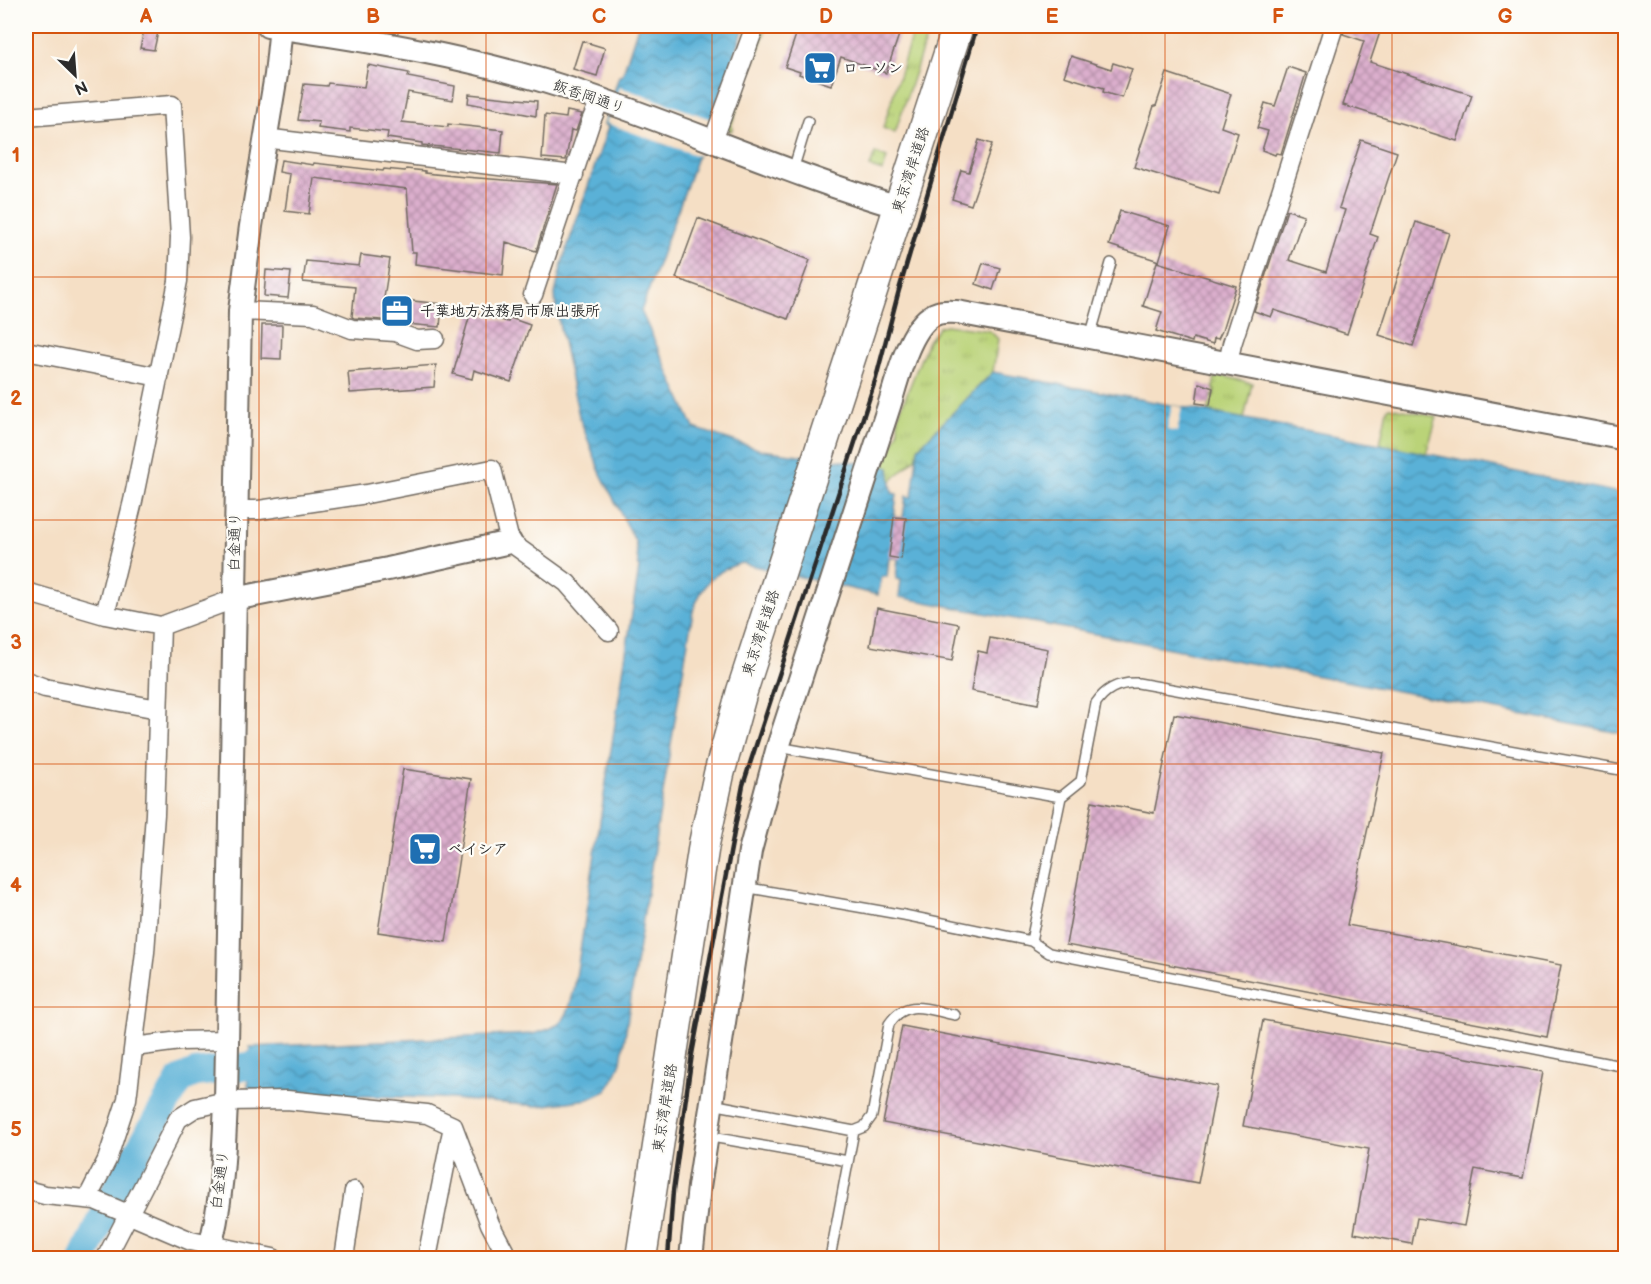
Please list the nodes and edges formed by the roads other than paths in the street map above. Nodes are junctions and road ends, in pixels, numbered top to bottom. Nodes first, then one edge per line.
1 (277, 26) edge
2 (755, 26) edge
3 (940, 26) edge
4 (958, 26) edge
5 (1334, 26) edge
6 (606, 102) junction
7 (26, 117) edge
8 (808, 121) dead end
9 (264, 138) junction
10 (709, 140) junction
11 (793, 170) junction
12 (574, 175) junction
13 (890, 205) junction
14 (1111, 263) dead end
15 (533, 295) dead end
16 (240, 311) junction
17 (1090, 337) junction
18 (435, 339) dead end
19 (26, 351) edge
20 (1228, 363) junction
21 (159, 377) junction
22 (1626, 439) edge
23 (236, 510) junction
24 (510, 542) junction
25 (772, 573) junction
26 (26, 592) edge
27 (234, 599) junction
28 (105, 615) junction
29 (161, 626) junction
30 (609, 631) dead end
31 (26, 681) edge
32 (158, 708) junction
33 (778, 747) junction
34 (1626, 771) edge
35 (1061, 797) junction
36 (744, 887) junction
37 (1031, 941) junction
38 (956, 1015) dead end
39 (134, 1047) junction
40 (227, 1051) junction
41 (1626, 1067) edge
42 (226, 1101) junction
43 (711, 1104) junction
44 (453, 1126) junction
45 (854, 1131) junction
46 (706, 1136) junction
47 (848, 1161) junction
48 (26, 1190) edge
49 (354, 1191) dead end
50 (91, 1199) junction
51 (124, 1212) junction
52 (209, 1252) edge
53 (106, 1258) edge
54 (273, 1258) edge
55 (344, 1258) edge
56 (427, 1258) edge
57 (508, 1258) edge
58 (623, 1258) edge
59 (641, 1258) edge
60 (691, 1258) edge
61 (830, 1258) edge

1 - 6 street, 飯香岡通り
1 - 9 street, 白金通り
2 - 10 street
3 - 13 highway, 東京湾岸道路
4 - 13 highway, 東京湾岸道路
5 - 20 street
6 - 10 street, 飯香岡通り
6 - 12 street
7 - 21 street
8 - 11 lane
9 - 12 street
9 - 16 street, 白金通り
10 - 11 street, 飯香岡通り
11 - 13 street, 飯香岡通り
12 - 15 street
13 - 25 highway, 東京湾岸道路
14 - 17 lane
16 - 18 street
16 - 23 street, 白金通り
17 - 20 street
17 - 33 street
19 - 21 street
20 - 22 street
21 - 28 street
23 - 24 street
23 - 27 street, 白金通り
24 - 27 street
24 - 30 street
25 - 58 highway, 東京湾岸道路
25 - 59 highway, 東京湾岸道路
26 - 28 street
27 - 29 street
27 - 40 street, 白金通り
28 - 29 street
29 - 32 street
31 - 32 street
32 - 39 street
33 - 35 lane
33 - 36 street
34 - 35 lane
35 - 37 lane
36 - 37 lane
36 - 43 street
37 - 41 lane
38 - 45 lane
39 - 40 street
39 - 50 street
40 - 42 street, 白金通り
42 - 44 street
42 - 51 street
42 - 52 street, 白金通り
43 - 45 lane
43 - 46 street
44 - 56 street
44 - 57 street
45 - 47 lane
46 - 47 lane
46 - 60 street
47 - 61 lane
48 - 50 street
49 - 55 street
50 - 51 street
51 - 52 street
51 - 53 street
52 - 54 street

